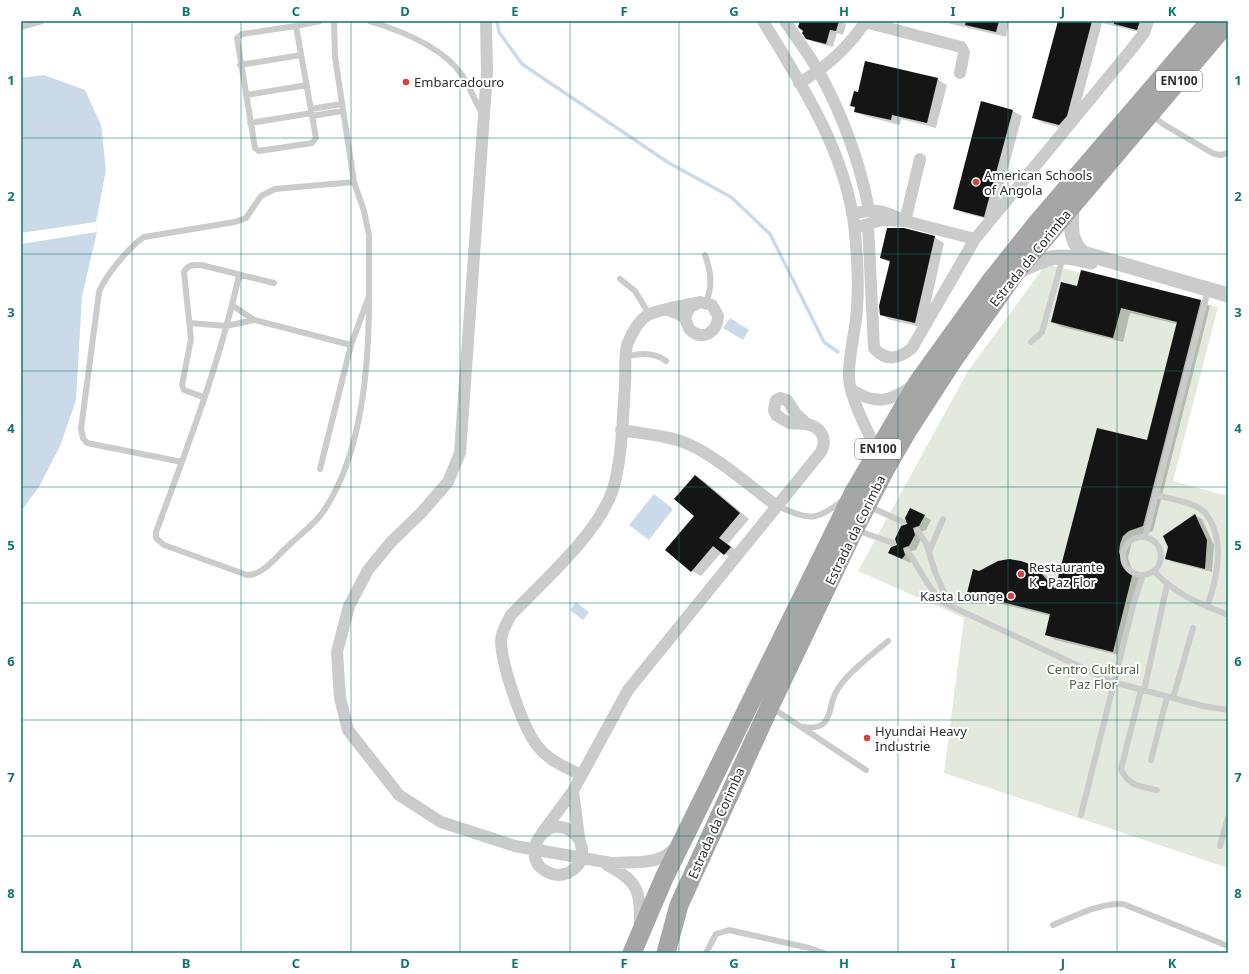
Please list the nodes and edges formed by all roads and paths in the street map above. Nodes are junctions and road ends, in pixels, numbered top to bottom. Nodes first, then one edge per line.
1 (42, 21) edge
2 (320, 21) edge
3 (334, 21) edge
4 (369, 21) edge
5 (486, 21) edge
6 (763, 21) edge
7 (785, 21) edge
8 (866, 21) edge
9 (1148, 21) edge
10 (1210, 21) edge
11 (1228, 22) edge
12 (296, 26) junction
13 (21, 27) edge
14 (301, 55) junction
15 (240, 65) junction
16 (818, 72) junction
17 (960, 73) dead end
18 (799, 83) junction
19 (307, 85) junction
20 (246, 95) junction
21 (341, 104) junction
22 (342, 111) junction
23 (312, 112) junction
24 (1151, 114) junction
25 (483, 116) junction
26 (250, 123) junction
27 (1228, 153) edge
28 (920, 159) dead end
29 (354, 182) junction
30 (1072, 206) junction
31 (869, 210) junction
32 (852, 214) junction
33 (905, 221) junction
34 (868, 224) junction
35 (854, 227) junction
36 (975, 239) junction
37 (705, 255) dead end
38 (1063, 256) junction
39 (1110, 262) junction
40 (1016, 272) junction
41 (239, 275) junction
42 (620, 279) dead end
43 (274, 283) dead end
44 (1208, 290) junction
45 (1228, 295) edge
46 (369, 296) junction
47 (703, 302) junction
48 (232, 305) junction
49 (668, 310) junction
50 (649, 314) junction
51 (685, 319) junction
52 (254, 320) junction
53 (190, 323) junction
54 (226, 326) junction
55 (1031, 342) dead end
56 (350, 345) junction
57 (625, 356) junction
58 (666, 361) dead end
59 (918, 382) junction
60 (852, 390) junction
61 (203, 397) junction
62 (807, 424) dead end
63 (621, 430) junction
64 (877, 451) junction
65 (182, 462) junction
66 (320, 469) dead end
67 (1155, 495) junction
68 (860, 499) junction
69 (777, 506) junction
70 (943, 519) dead end
71 (903, 522) dead end
72 (854, 530) junction
73 (917, 530) dead end
74 (1145, 537) junction
75 (893, 542) dead end
76 (907, 550) dead end
77 (929, 552) junction
78 (1154, 571) junction
79 (1143, 575) junction
80 (1167, 585) junction
81 (950, 606) junction
82 (1207, 607) junction
83 (1228, 615) edge
84 (1193, 628) dead end
85 (888, 641) dead end
86 (1114, 682) junction
87 (1142, 690) junction
88 (1170, 697) junction
89 (770, 706) junction
90 (1228, 710) edge
91 (804, 727) junction
92 (1151, 760) dead end
93 (866, 770) dead end
94 (581, 775) junction
95 (1157, 790) dead end
96 (573, 791) junction
97 (1081, 815) dead end
98 (1228, 817) edge
99 (542, 832) junction
100 (579, 839) junction
101 (684, 841) junction
102 (1220, 846) dead end
103 (534, 851) junction
104 (582, 858) junction
105 (599, 861) junction
106 (1053, 925) dead end
107 (636, 945) edge
108 (1228, 946) edge
109 (666, 953) edge
110 (706, 953) edge
111 (824, 953) edge

1 - 13 lane
2 - 12 lane
3 - 21 lane
4 - 25 lane
5 - 25 street
6 - 18 street
7 - 16 street
8 - 16 street
8 - 17 street
9 - 36 street
10 - 59 main road, Estrada da Corimba / EN100
11 - 24 main road, Estrada da Corimba / EN100
12 - 14 lane
12 - 15 lane
14 - 15 lane
14 - 19 lane
15 - 20 lane
16 - 18 street
16 - 31 street
18 - 32 street
19 - 20 lane
19 - 23 lane
20 - 26 lane
21 - 22 lane
21 - 23 lane
22 - 23 lane
22 - 29 lane
23 - 26 lane
23 - 26 lane
24 - 27 lane
24 - 30 main road, Estrada da Corimba / EN100
25 - 103 street
28 - 33 street
29 - 46 lane
29 - 65 lane
30 - 39 street
30 - 40 main road, Estrada da Corimba / EN100
31 - 32 street
31 - 33 street
32 - 35 street
33 - 34 street
33 - 36 street
34 - 35 street
34 - 36 street
35 - 60 street
37 - 47 lane
38 - 39 street
38 - 40 street
38 - 55 lane
39 - 44 street
40 - 68 main road, Estrada da Corimba / EN100
41 - 43 lane
41 - 48 lane
41 - 53 lane
42 - 50 lane
44 - 45 street
44 - 67 lane
46 - 56 lane
46 - 65 lane
47 - 49 street
47 - 51 street
47 - 51 street
48 - 52 lane
48 - 54 lane
49 - 50 street
49 - 51 street
50 - 57 street
52 - 54 lane
52 - 56 lane
53 - 54 lane
53 - 61 lane
54 - 61 lane
56 - 66 lane
57 - 58 lane
57 - 63 street
59 - 60 street
59 - 64 main road, Estrada da Corimba / EN100
60 - 64 street
61 - 65 lane
62 - 69 street
63 - 69 street
63 - 94 street
64 - 68 main road, Estrada da Corimba / EN100
67 - 74 lane
67 - 82 lane
68 - 69 lane
68 - 71 lane
68 - 72 main road, Estrada da Corimba / EN100
68 - 101 main road, Estrada da Corimba / EN100
69 - 94 street
70 - 77 lane
72 - 75 lane
72 - 89 main road, Estrada da Corimba / EN100
73 - 77 lane
74 - 78 lane
74 - 79 lane
76 - 81 lane
77 - 81 lane
78 - 79 lane
78 - 80 lane
79 - 86 lane
80 - 82 lane
80 - 87 lane
81 - 86 lane
82 - 83 lane
84 - 88 lane
85 - 91 lane
86 - 87 lane
86 - 97 lane
87 - 88 lane
87 - 95 lane
88 - 90 lane
88 - 92 lane
89 - 91 lane
89 - 109 main road, Estrada da Corimba / EN100
91 - 93 lane
94 - 96 street
96 - 99 street
96 - 100 street
98 - 102 lane
99 - 100 street
99 - 103 street
100 - 104 street
101 - 105 street
101 - 107 main road, Estrada da Corimba / EN100
103 - 104 street
103 - 104 street
104 - 105 street
105 - 107 street
106 - 108 lane
110 - 111 lane

